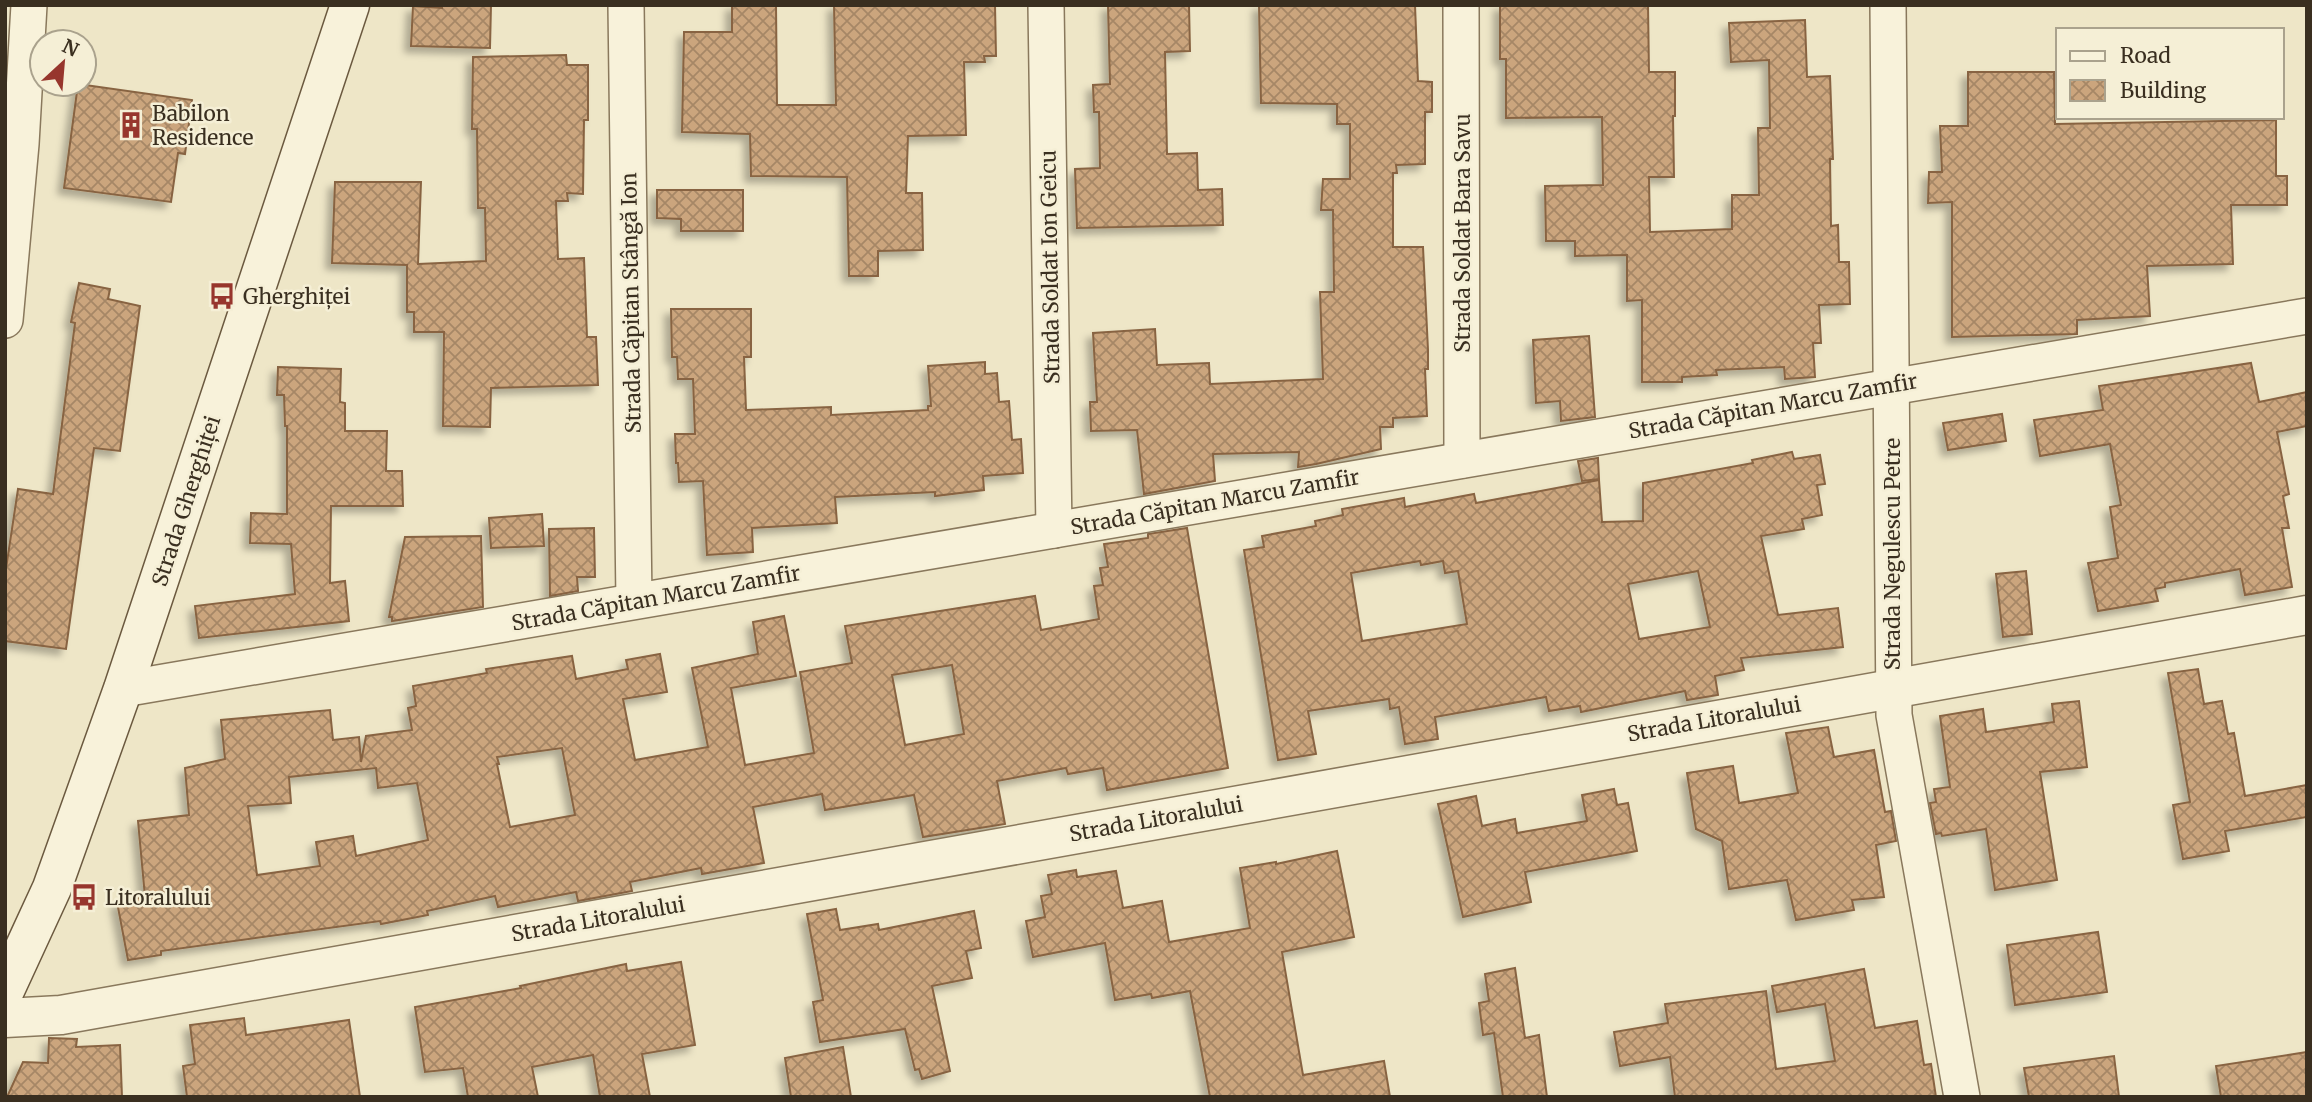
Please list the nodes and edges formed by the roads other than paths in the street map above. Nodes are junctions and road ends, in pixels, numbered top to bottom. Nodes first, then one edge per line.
1 (29, 5) edge
2 (350, 5) edge
3 (626, 5) edge
4 (1046, 5) edge
5 (1461, 5) edge
6 (1888, 5) edge
7 (2307, 316) edge
8 (5, 320) edge
9 (1891, 386) junction
10 (1462, 460) junction
11 (1054, 530) junction
12 (634, 601) junction
13 (2307, 615) edge
14 (1893, 687) junction
15 (123, 689) junction
16 (5, 990) edge
17 (5, 1018) edge
18 (1962, 1097) edge

1 - 8 street
2 - 15 street, Strada Gherghiței
3 - 12 street, Strada Căpitan Stângă Ion
4 - 11 street, Strada Soldat Ion Geicu
5 - 10 street, Strada Soldat Bara Savu
6 - 9 street, Strada Negulescu Petre
7 - 9 street, Strada Căpitan Marcu Zamfir
9 - 10 street, Strada Căpitan Marcu Zamfir
9 - 14 street, Strada Negulescu Petre
10 - 11 street, Strada Căpitan Marcu Zamfir
11 - 12 street, Strada Căpitan Marcu Zamfir
12 - 15 street, Strada Căpitan Marcu Zamfir
13 - 14 street, Strada Litoralului
14 - 17 street, Strada Litoralului
14 - 18 street, Strada Negulescu Petre
15 - 16 street, Strada Gherghiței

